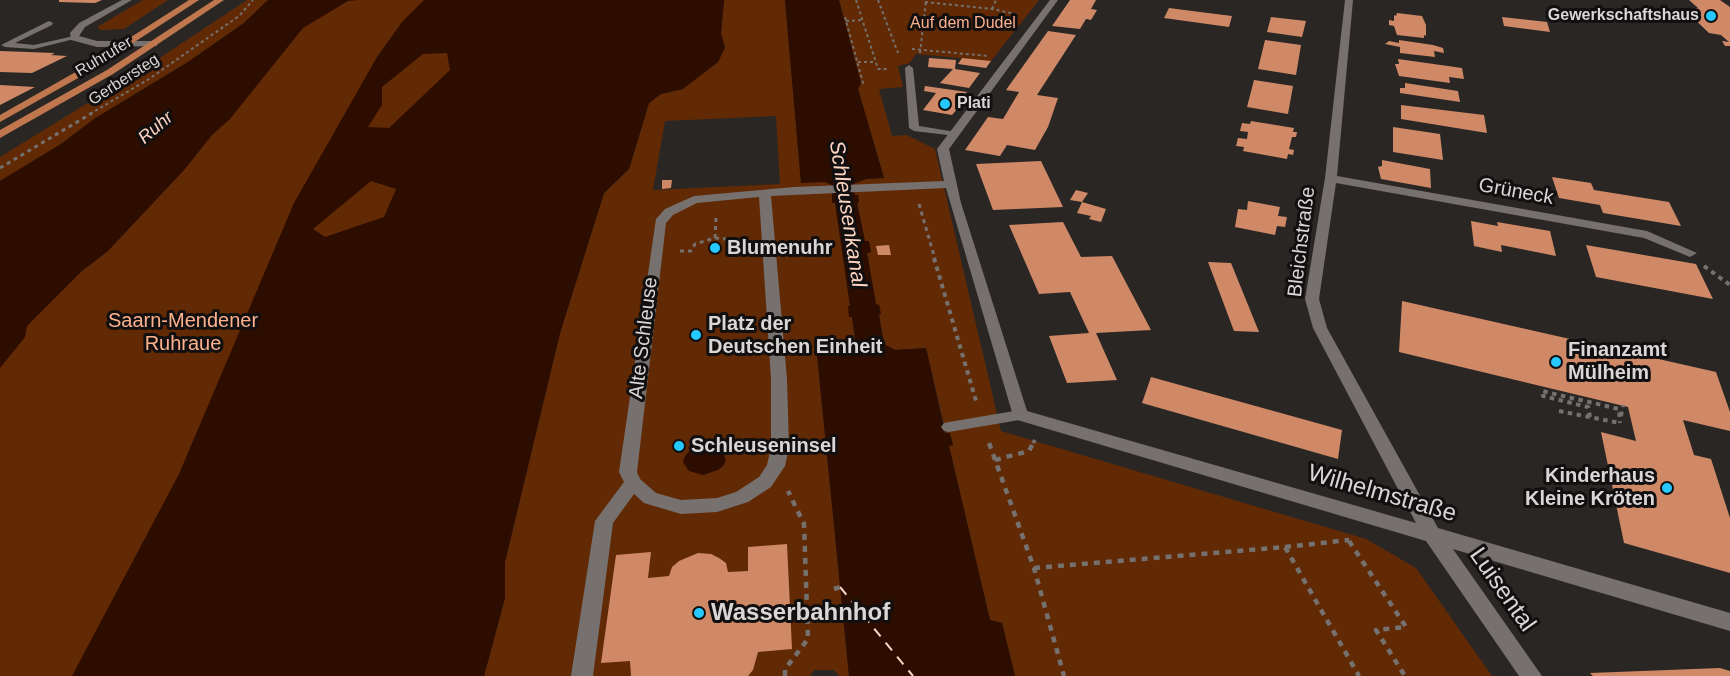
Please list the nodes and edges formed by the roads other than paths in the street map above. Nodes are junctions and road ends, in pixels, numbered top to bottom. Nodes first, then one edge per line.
1 (128, 0) edge
2 (195, 0) edge
3 (220, 0) edge
4 (1054, 0) edge
5 (1349, 0) edge
6 (49, 23) dead end
7 (74, 38) junction
8 (126, 44) junction
9 (154, 44) junction
10 (909, 68) road end
11 (0, 119) edge
12 (953, 134) junction
13 (0, 135) edge
14 (1331, 178) junction
15 (951, 184) junction
16 (765, 194) junction
17 (1690, 253) road end
18 (1020, 415) junction
19 (950, 427) dead end
20 (633, 483) junction
21 (1431, 533) junction
22 (1730, 622) edge
23 (582, 676) edge
24 (1531, 676) edge

1 - 7 street
2 - 8 main road, Ruhrufer
3 - 9 main road, Ruhrufer
4 - 12 street
5 - 14 street, Bleichstraße
6 - 7 lane
7 - 8 street
8 - 9 street
8 - 11 main road, Ruhrufer
9 - 13 main road, Ruhrufer
10 - 12 lane
12 - 15 street
14 - 17 street, Grüneck
14 - 21 street, Bleichstraße
15 - 16 street, Alte Schleuse
15 - 18 street
16 - 20 street, Alte Schleuse
16 - 20 street
18 - 19 lane
18 - 21 street, Wilhelmstraße
20 - 23 street
21 - 22 street, Wilhelmstraße
21 - 24 street, Luisental

